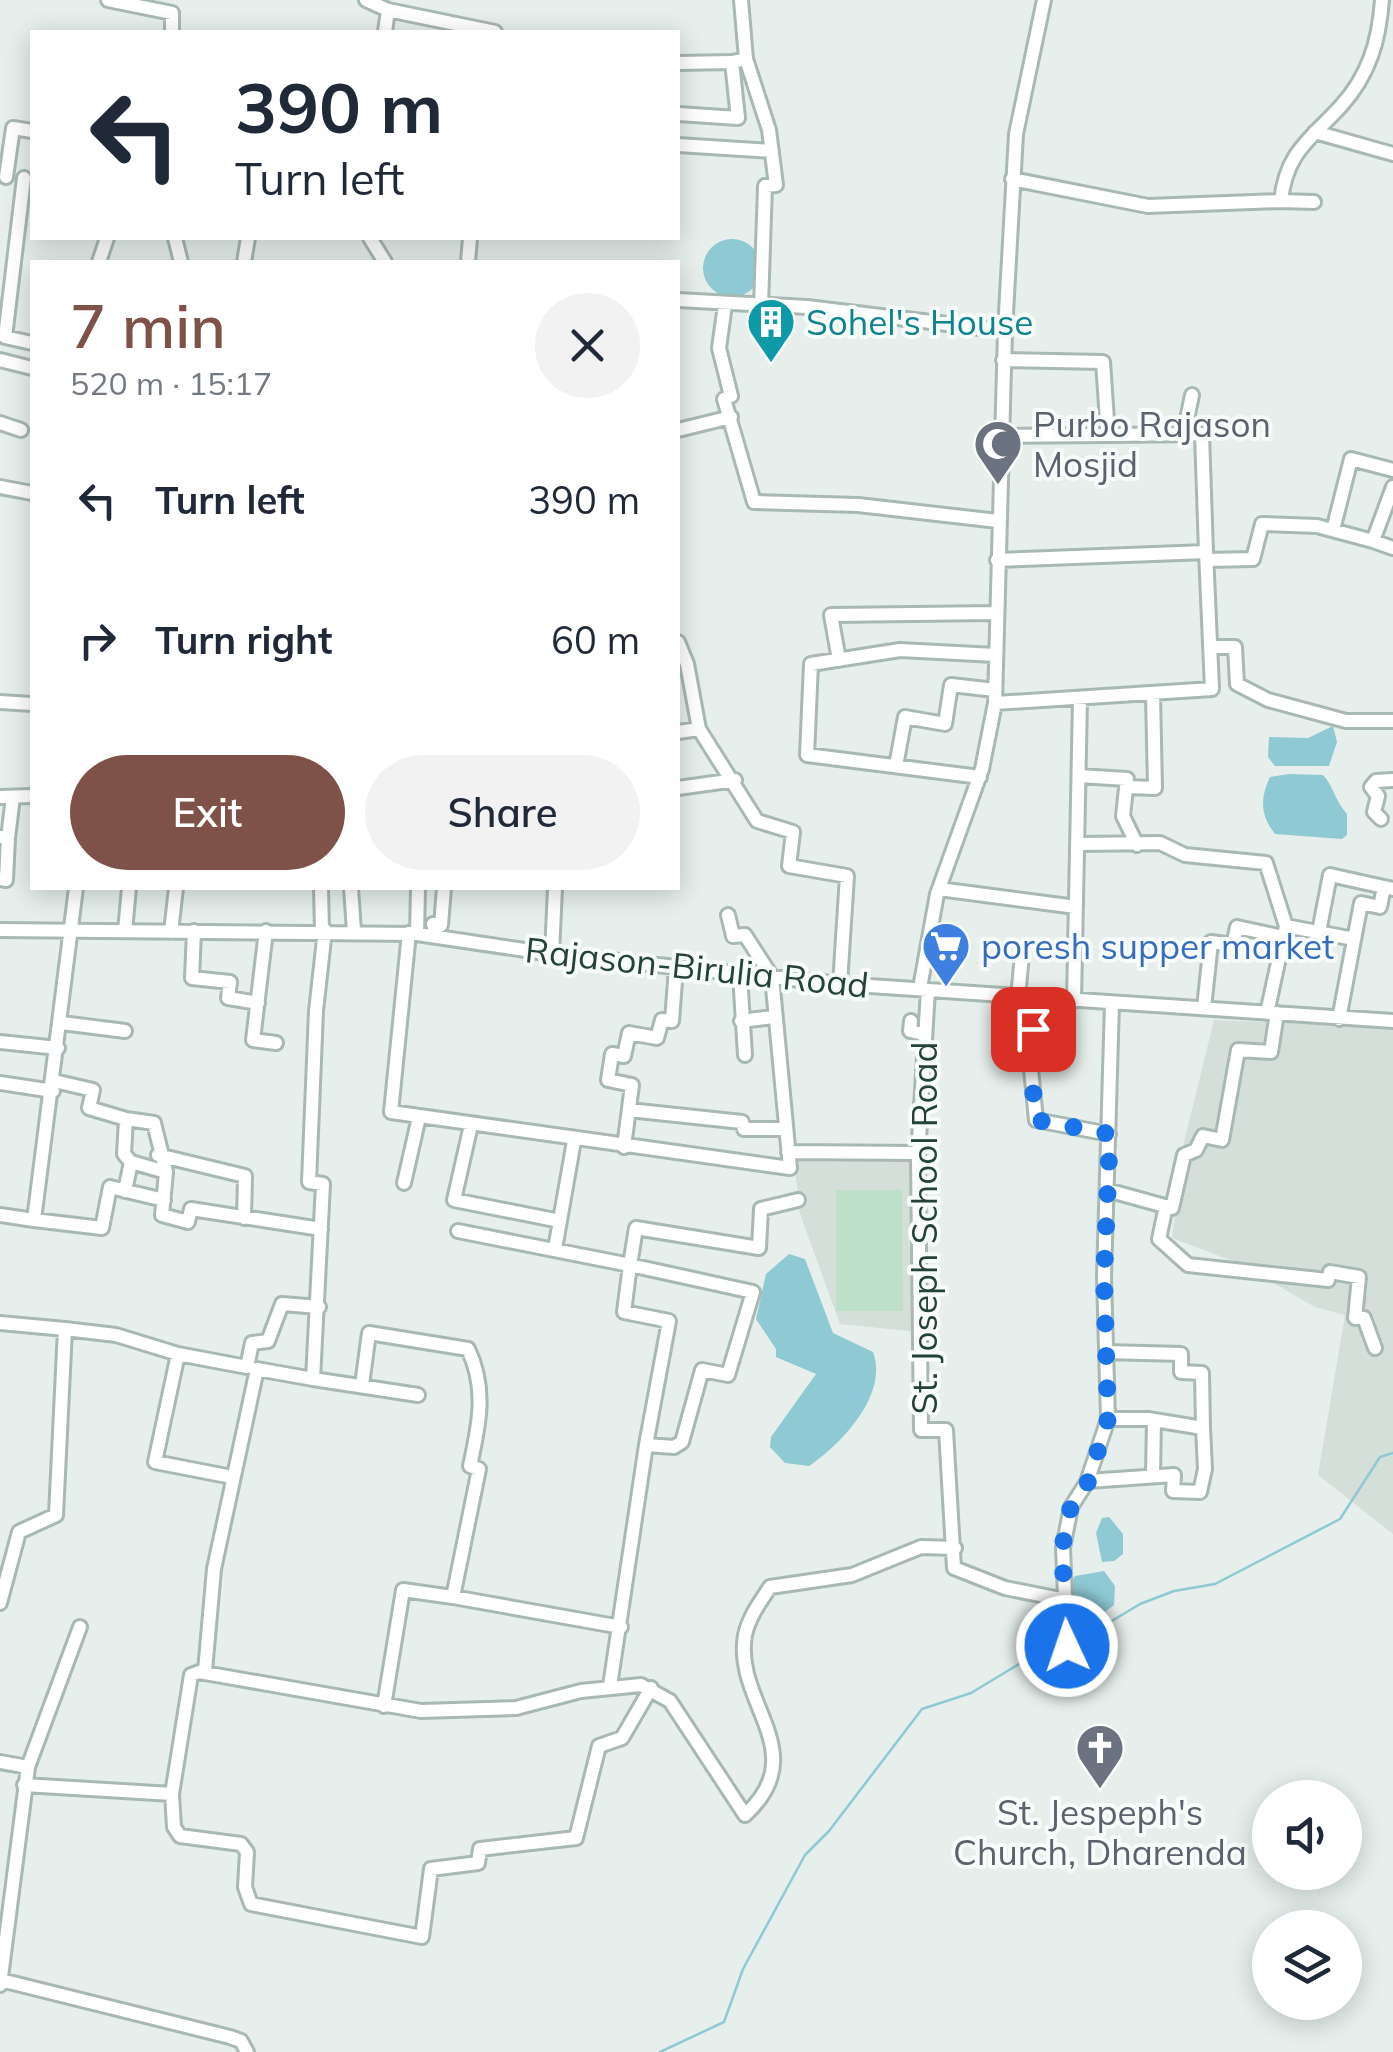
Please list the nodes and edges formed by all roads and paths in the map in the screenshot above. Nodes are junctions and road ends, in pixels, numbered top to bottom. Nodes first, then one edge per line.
1 (108, 0) edge
2 (366, 0) edge
3 (741, 0) edge
4 (1044, 0) edge
5 (1382, 0) edge
6 (388, 10) junction
7 (172, 30) edge
8 (385, 30) edge
9 (486, 30) edge
10 (739, 60) junction
11 (680, 63) edge
12 (680, 114) edge
13 (30, 132) edge
14 (1314, 132) junction
15 (680, 145) edge
16 (772, 151) junction
17 (1393, 154) edge
18 (3, 176) edge
19 (28, 179) edge
20 (1012, 179) junction
21 (1282, 201) junction
22 (1314, 202) dead end
23 (680, 300) edge
24 (725, 306) junction
25 (761, 306) junction
26 (1005, 332) junction
27 (30, 343) edge
28 (0, 360) edge
29 (1004, 360) junction
30 (30, 368) edge
31 (1192, 395) dead end
32 (731, 417) junction
33 (0, 422) edge
34 (21, 430) dead end
35 (680, 430) edge
36 (1108, 434) junction
37 (1184, 434) junction
38 (1000, 436) junction
39 (1393, 470) edge
40 (0, 487) edge
41 (1393, 487) edge
42 (30, 494) edge
43 (998, 521) junction
44 (1333, 530) junction
45 (1373, 541) junction
46 (1393, 548) edge
47 (1206, 556) junction
48 (996, 560) junction
49 (996, 613) junction
50 (1211, 647) junction
51 (680, 650) edge
52 (995, 655) junction
53 (840, 660) junction
54 (1153, 695) junction
55 (995, 696) junction
56 (1080, 699) junction
57 (0, 702) edge
58 (30, 704) edge
59 (1393, 721) edge
60 (700, 729) junction
61 (680, 732) edge
62 (896, 766) junction
63 (1080, 776) junction
64 (980, 777) junction
65 (734, 780) junction
66 (1393, 780) edge
67 (1126, 787) junction
68 (680, 788) edge
69 (7, 797) edge
70 (1381, 818) dead end
71 (4, 838) edge
72 (1078, 844) junction
73 (1137, 845) junction
74 (0, 879) edge
75 (939, 888) junction
76 (1389, 888) edge
77 (76, 890) edge
78 (128, 890) edge
79 (176, 890) edge
80 (321, 890) edge
81 (351, 890) edge
82 (418, 890) edge
83 (444, 890) edge
84 (555, 890) edge
85 (1076, 906) junction
86 (728, 915) dead end
87 (0, 930) edge
88 (72, 930) junction
89 (266, 930) junction
90 (323, 930) junction
91 (194, 931) junction
92 (354, 931) junction
93 (125, 932) junction
94 (171, 932) junction
95 (1285, 932) junction
96 (1320, 932) junction
97 (413, 934) junction
98 (436, 936) junction
99 (1354, 939) junction
100 (552, 954) junction
101 (1022, 955) dead end
102 (676, 968) junction
103 (740, 974) junction
104 (772, 978) junction
105 (840, 984) junction
106 (924, 989) junction
107 (1018, 997) junction
108 (1036, 998) junction
109 (1074, 1001) junction
110 (258, 1003) junction
111 (1112, 1003) junction
112 (1204, 1008) junction
113 (1272, 1013) junction
114 (773, 1017) junction
115 (1339, 1019) junction
116 (741, 1021) junction
117 (911, 1021) dead end
118 (1393, 1021) edge
119 (62, 1023) junction
120 (126, 1030) dead end
121 (924, 1034) junction
122 (0, 1042) edge
123 (276, 1043) dead end
124 (58, 1048) junction
125 (746, 1055) dead end
126 (0, 1082) edge
127 (54, 1086) junction
128 (629, 1110) junction
129 (419, 1117) junction
130 (126, 1119) junction
131 (470, 1126) junction
132 (785, 1130) junction
133 (1110, 1134) junction
134 (574, 1141) junction
135 (624, 1147) junction
136 (788, 1152) junction
137 (918, 1153) junction
138 (158, 1155) junction
139 (131, 1162) junction
140 (166, 1172) junction
141 (404, 1183) dead end
142 (1107, 1190) junction
143 (125, 1191) junction
144 (164, 1200) junction
145 (798, 1200) dead end
146 (1166, 1206) junction
147 (0, 1215) edge
148 (244, 1218) junction
149 (34, 1220) junction
150 (560, 1221) junction
151 (321, 1229) junction
152 (458, 1231) dead end
153 (554, 1249) junction
154 (630, 1265) junction
155 (319, 1307) junction
156 (0, 1323) edge
157 (65, 1329) junction
158 (1375, 1348) dead end
159 (1106, 1352) junction
160 (178, 1354) junction
161 (252, 1368) junction
162 (313, 1379) junction
163 (362, 1385) junction
164 (418, 1395) dead end
165 (1108, 1419) junction
166 (1154, 1420) junction
167 (1204, 1428) junction
168 (646, 1445) junction
169 (1153, 1474) junction
170 (232, 1477) junction
171 (1088, 1482) junction
172 (954, 1548) junction
173 (453, 1597) junction
174 (1064, 1600) junction
175 (0, 1602) edge
176 (80, 1626) dead end
177 (621, 1627) junction
178 (1068, 1669) dead end
179 (205, 1671) junction
180 (610, 1686) junction
181 (651, 1688) junction
182 (384, 1706) junction
183 (0, 1762) edge
184 (28, 1767) junction
185 (24, 1785) junction
186 (172, 1794) junction
187 (0, 1983) edge
188 (247, 2052) edge

1 - 7 street
2 - 6 street
3 - 10 street
4 - 20 street, St. Joseph School Road
5 - 14 street
6 - 8 street
6 - 9 street
10 - 11 street
10 - 12 street
10 - 16 street
13 - 18 street
14 - 17 street
14 - 21 street
15 - 16 street
16 - 25 street
18 - 19 street
19 - 27 street
20 - 21 street
20 - 26 street, St. Joseph School Road
21 - 22 street
23 - 24 street
24 - 25 street
24 - 32 street
25 - 26 street
26 - 29 street, St. Joseph School Road
28 - 30 street
29 - 36 street
29 - 38 street, St. Joseph School Road
31 - 37 street
32 - 35 street
32 - 43 street
33 - 34 street
36 - 37 street
36 - 38 street
37 - 47 street
38 - 43 street, St. Joseph School Road
39 - 44 street
40 - 42 street
41 - 45 street
43 - 48 street, St. Joseph School Road
44 - 45 street
44 - 47 street
45 - 46 street
47 - 48 street
47 - 50 street
48 - 49 street, St. Joseph School Road
49 - 52 street, St. Joseph School Road
49 - 53 street
50 - 54 street
50 - 59 street
51 - 60 street
52 - 53 street
52 - 55 street, St. Joseph School Road
53 - 62 street
54 - 56 street
54 - 67 street
55 - 56 street
55 - 62 street
55 - 64 street, St. Joseph School Road
56 - 63 street
57 - 58 street
60 - 61 street
60 - 65 street
62 - 64 street
63 - 67 street
63 - 72 street
64 - 75 street, St. Joseph School Road
65 - 68 street
65 - 105 street
66 - 70 street
67 - 73 street
69 - 71 street
71 - 74 street
72 - 73 street
72 - 85 street
73 - 95 street
75 - 85 street
75 - 106 street, St. Joseph School Road
76 - 96 street
76 - 99 street
77 - 88 street
78 - 93 street
79 - 94 street
80 - 90 street
81 - 92 street
82 - 97 street
83 - 98 street
84 - 100 street
85 - 109 street
86 - 104 street
87 - 88 street, Rajason-Birulia Road
88 - 93 street, Rajason-Birulia Road
88 - 119 street
89 - 90 street, Rajason-Birulia Road
89 - 91 street, Rajason-Birulia Road
89 - 110 street
90 - 92 street, Rajason-Birulia Road
90 - 151 street
91 - 94 street, Rajason-Birulia Road
91 - 110 street
92 - 97 street, Rajason-Birulia Road
93 - 94 street, Rajason-Birulia Road
95 - 96 street
95 - 112 street
95 - 113 street
96 - 99 street
97 - 98 street, Rajason-Birulia Road
97 - 129 street
98 - 100 street, Rajason-Birulia Road
99 - 115 street
100 - 102 street, Rajason-Birulia Road
101 - 107 street
102 - 103 street, Rajason-Birulia Road
102 - 128 street
103 - 104 street, Rajason-Birulia Road
103 - 116 street
104 - 105 street, Rajason-Birulia Road
104 - 114 street
105 - 106 street, Rajason-Birulia Road
106 - 107 street, Rajason-Birulia Road
106 - 121 street, St. Joseph School Road
107 - 108 street, Rajason-Birulia Road
108 - 109 street, Rajason-Birulia Road
108 - 133 street
109 - 111 street, Rajason-Birulia Road
110 - 123 street
111 - 112 street, Rajason-Birulia Road
111 - 133 street
112 - 113 street, Rajason-Birulia Road
113 - 115 street, Rajason-Birulia Road
113 - 146 street
114 - 116 street
114 - 132 street
115 - 118 street, Rajason-Birulia Road
116 - 125 street
117 - 121 street
119 - 120 street
119 - 124 street
121 - 137 street, St. Joseph School Road
122 - 124 street
124 - 127 street
126 - 127 street
127 - 130 street
127 - 149 street
128 - 132 street
128 - 135 street
129 - 131 street
129 - 141 street
130 - 138 street
130 - 139 street
131 - 134 street
131 - 150 street
132 - 136 street
133 - 142 street
134 - 135 street
134 - 150 street
135 - 136 street
136 - 137 street
137 - 172 street, St. Joseph School Road
138 - 140 street
138 - 148 street
139 - 140 street
139 - 143 street
140 - 144 street
142 - 146 street
142 - 159 street
143 - 144 street
143 - 149 street
144 - 148 street
145 - 154 street
146 - 158 street
147 - 149 street
148 - 151 street
150 - 153 street
151 - 155 street
152 - 153 street
153 - 154 street
154 - 168 street
154 - 168 street
155 - 161 street
155 - 162 street
156 - 157 street
157 - 160 street
157 - 175 street
159 - 165 street
159 - 167 street
160 - 161 street
160 - 170 street
161 - 162 street
161 - 170 street
162 - 163 street
163 - 164 street
163 - 173 street
165 - 166 street
165 - 171 street
166 - 167 street
166 - 169 street
167 - 169 street
168 - 177 street
169 - 171 street
170 - 179 street
171 - 174 street
172 - 174 street
172 - 181 street
173 - 177 street
173 - 182 street
174 - 178 street
176 - 184 street
177 - 180 street
179 - 182 street
179 - 186 street
180 - 181 street
180 - 182 street
181 - 186 street
183 - 184 street
184 - 185 street
185 - 186 street
185 - 187 street
187 - 188 street

